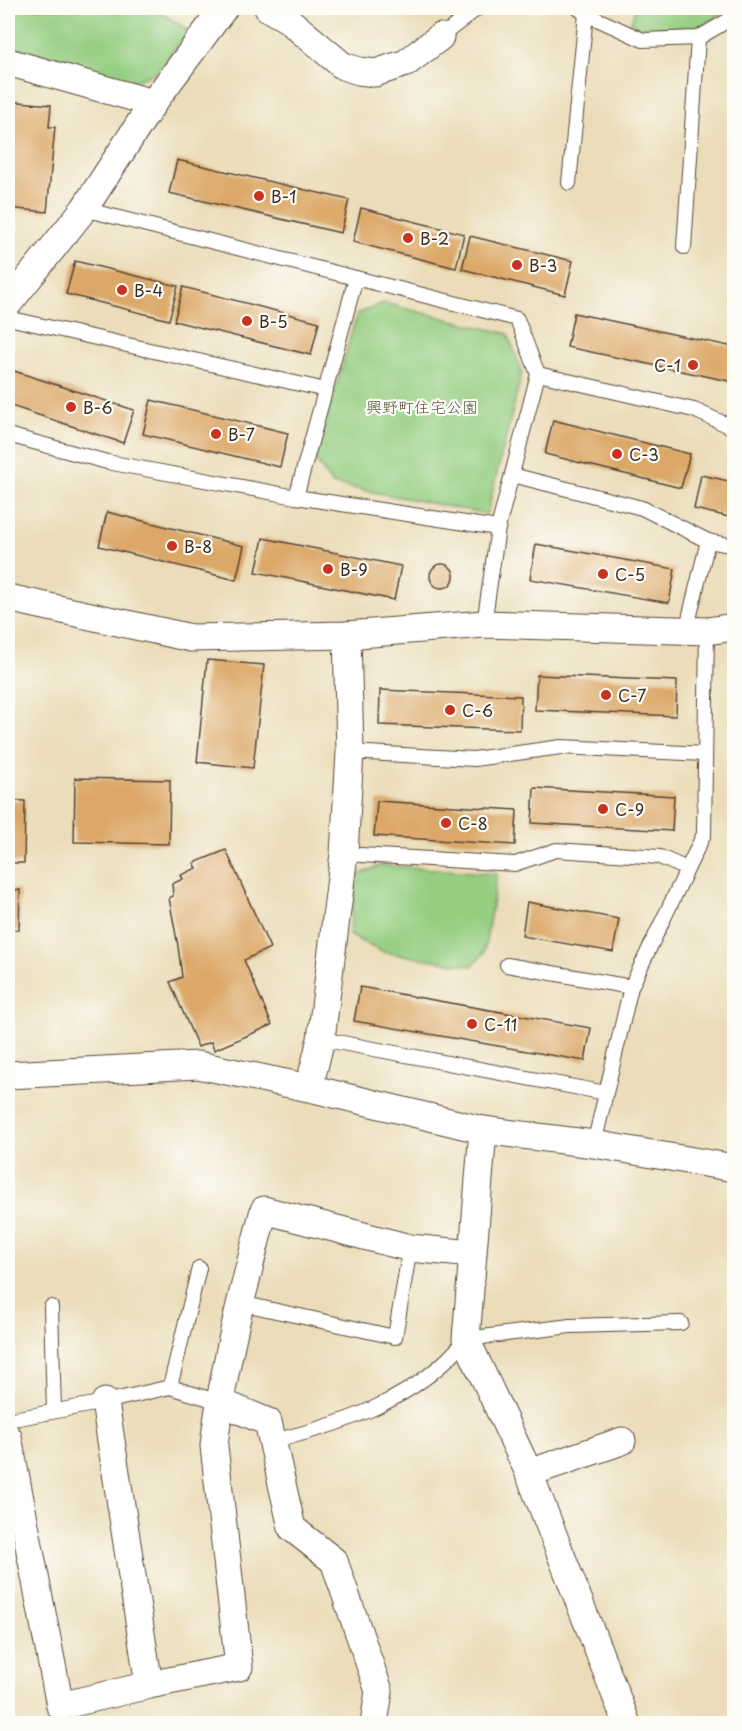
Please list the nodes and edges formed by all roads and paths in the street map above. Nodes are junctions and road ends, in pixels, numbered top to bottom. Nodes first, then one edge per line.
1 (224, 8) edge
2 (268, 8) edge
3 (478, 8) edge
4 (582, 11) edge
5 (735, 16) edge
6 (440, 37) joint
7 (698, 38) junction
8 (8, 62) edge
9 (153, 103) junction
10 (568, 183) dead end
11 (84, 209) junction
12 (684, 247) dead end
13 (356, 278) junction
14 (8, 304) edge
15 (8, 318) edge
16 (538, 374) junction
17 (326, 390) junction
18 (735, 428) edge
19 (8, 435) edge
20 (512, 475) junction
21 (296, 496) junction
22 (498, 528) junction
23 (708, 541) junction
24 (735, 546) edge
25 (8, 598) edge
26 (484, 624) junction
27 (735, 627) edge
28 (696, 631) junction
29 (347, 634) junction
30 (350, 752) junction
31 (705, 754) junction
32 (344, 854) junction
33 (687, 869) junction
34 (507, 965) dead end
35 (631, 987) junction
36 (321, 1039) junction
37 (8, 1075) edge
38 (309, 1089) junction
39 (606, 1093) junction
40 (483, 1130) junction
41 (594, 1144) junction
42 (735, 1168) edge
43 (410, 1248) junction
44 (473, 1254) junction
45 (199, 1268) dead end
46 (240, 1303) junction
47 (51, 1307) dead end
48 (681, 1323) dead end
49 (466, 1339) junction
50 (170, 1387) junction
51 (105, 1402) junction
52 (220, 1402) junction
53 (54, 1411) junction
54 (8, 1420) edge
55 (8, 1437) edge
56 (272, 1441) junction
57 (622, 1441) dead end
58 (529, 1473) junction
59 (149, 1685) junction
60 (374, 1724) edge
61 (627, 1724) edge

1 - 9 street
2 - 6 street
3 - 6 lane
4 - 7 lane
4 - 10 lane
5 - 7 lane
7 - 12 lane
8 - 9 street
9 - 11 street
11 - 13 lane
11 - 14 street
13 - 16 lane
13 - 17 lane
15 - 17 lane
16 - 18 lane
16 - 20 lane
17 - 21 lane
19 - 21 lane
20 - 22 lane
20 - 23 lane
21 - 22 lane
22 - 26 lane
23 - 24 lane
23 - 28 lane
25 - 29 street
26 - 28 street
26 - 29 street
27 - 28 street
28 - 31 lane
29 - 30 street
30 - 31 lane
30 - 32 street
31 - 33 lane
32 - 33 lane
32 - 36 street
33 - 35 lane
34 - 35 lane
35 - 39 lane
36 - 38 street
36 - 39 lane
37 - 38 street
38 - 40 street
39 - 41 lane
40 - 41 street
40 - 44 street
41 - 42 street
43 - 44 street
43 - 46 street
43 - 46 lane
44 - 49 street
45 - 50 lane
46 - 52 street
47 - 53 lane
48 - 49 lane
49 - 56 lane
49 - 58 street
50 - 51 lane
50 - 52 lane
51 - 53 lane
51 - 59 street
52 - 56 street
52 - 59 street
53 - 54 lane
55 - 59 street
56 - 60 street
57 - 58 street
58 - 61 street

